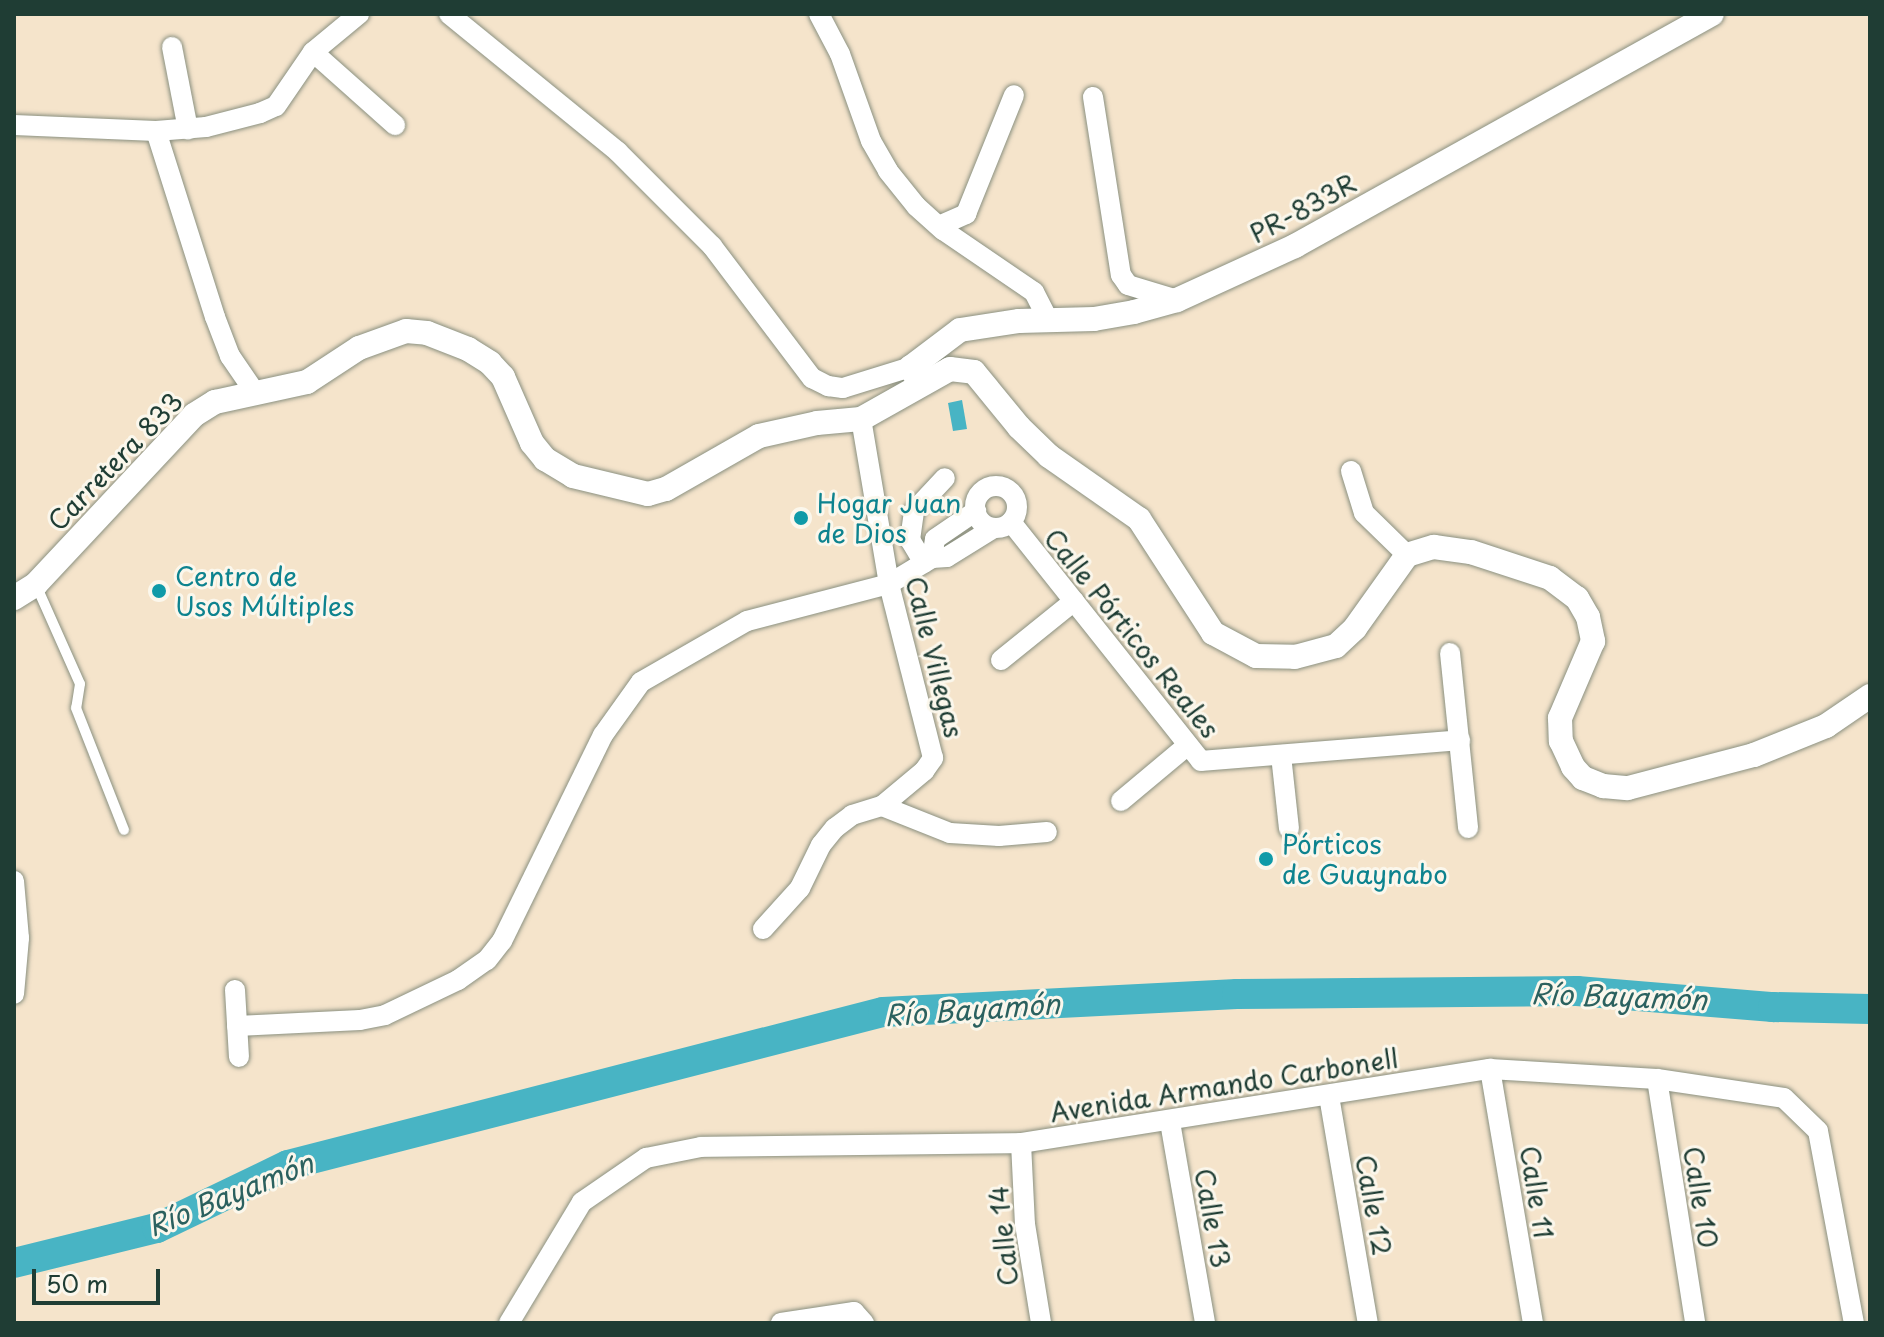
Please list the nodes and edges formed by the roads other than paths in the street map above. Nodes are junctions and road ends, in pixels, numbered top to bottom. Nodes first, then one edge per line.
1 (359, 14) edge
2 (449, 14) edge
3 (819, 14) edge
4 (1712, 14) edge
5 (172, 47) dead end
6 (313, 52) junction
7 (1014, 95) dead end
8 (1093, 97) dead end
9 (14, 125) edge
10 (395, 125) dead end
11 (188, 129) junction
12 (156, 131) junction
13 (939, 226) junction
14 (1177, 300) junction
15 (1048, 320) junction
16 (915, 375) junction
17 (254, 391) junction
18 (861, 419) junction
19 (1351, 471) dead end
20 (945, 478) dead end
21 (976, 511) junction
22 (1003, 525) junction
23 (1407, 555) junction
24 (928, 561) junction
25 (36, 584) junction
26 (889, 584) junction
27 (14, 598) edge
28 (1074, 601) junction
29 (1450, 653) dead end
30 (1001, 660) dead end
31 (1870, 696) edge
32 (1460, 740) junction
33 (1188, 745) junction
34 (1281, 755) junction
35 (1121, 801) dead end
36 (882, 806) junction
37 (1468, 828) dead end
38 (1289, 829) dead end
39 (124, 830) dead end
40 (1047, 832) dead end
41 (14, 881) edge
42 (763, 929) dead end
43 (235, 990) dead end
44 (14, 994) edge
45 (237, 1026) junction
46 (239, 1057) dead end
47 (1490, 1069) junction
48 (1657, 1079) junction
49 (1329, 1096) junction
50 (1170, 1122) junction
51 (1021, 1143) junction
52 (515, 1321) edge
53 (781, 1323) edge
54 (864, 1323) edge
55 (1041, 1323) edge
56 (1205, 1323) edge
57 (1368, 1323) edge
58 (1533, 1323) edge
59 (1695, 1323) edge
60 (1854, 1323) edge

1 - 6 street
2 - 16 street
3 - 13 street
4 - 14 street, PR-833R / PR-833R
5 - 11 street
6 - 10 street
6 - 11 street
7 - 13 street
8 - 14 street
9 - 12 street
11 - 12 street
12 - 17 street
13 - 15 street
14 - 15 street, PR-833R / PR-833R
15 - 16 street, PR-833R / PR-833R
16 - 18 street, Carretera 833
16 - 23 street, Carretera 833
17 - 18 street, Carretera 833
17 - 25 street, Carretera 833
18 - 26 street, Calle Villegas
19 - 23 street
20 - 24 street
21 - 22 street
21 - 22 street
21 - 24 street
22 - 24 street
22 - 28 street, Calle Pórticos Reales
23 - 31 street
24 - 26 street
25 - 27 street, Carretera 833
25 - 39 lane
26 - 36 street, Calle Villegas
26 - 45 street
28 - 30 street
28 - 33 street, Calle Pórticos Reales
29 - 32 street
32 - 34 street, Calle Pórticos Reales
32 - 37 street
33 - 34 street, Calle Pórticos Reales
33 - 35 street
34 - 38 street
36 - 40 street
36 - 42 street, Calle Villegas
41 - 44 street
43 - 45 street
45 - 46 street
47 - 48 street, Avenida Armando Carbonell
47 - 49 street, Avenida Armando Carbonell
47 - 58 street, Calle 11
48 - 59 street, Calle 10
48 - 60 street, Avenida Armando Carbonell
49 - 50 street, Avenida Armando Carbonell
49 - 57 street, Calle 12
50 - 51 street, Avenida Armando Carbonell
50 - 56 street, Calle 13
51 - 52 street, Avenida Armando Carbonell
51 - 55 street, Calle 14
53 - 54 street

